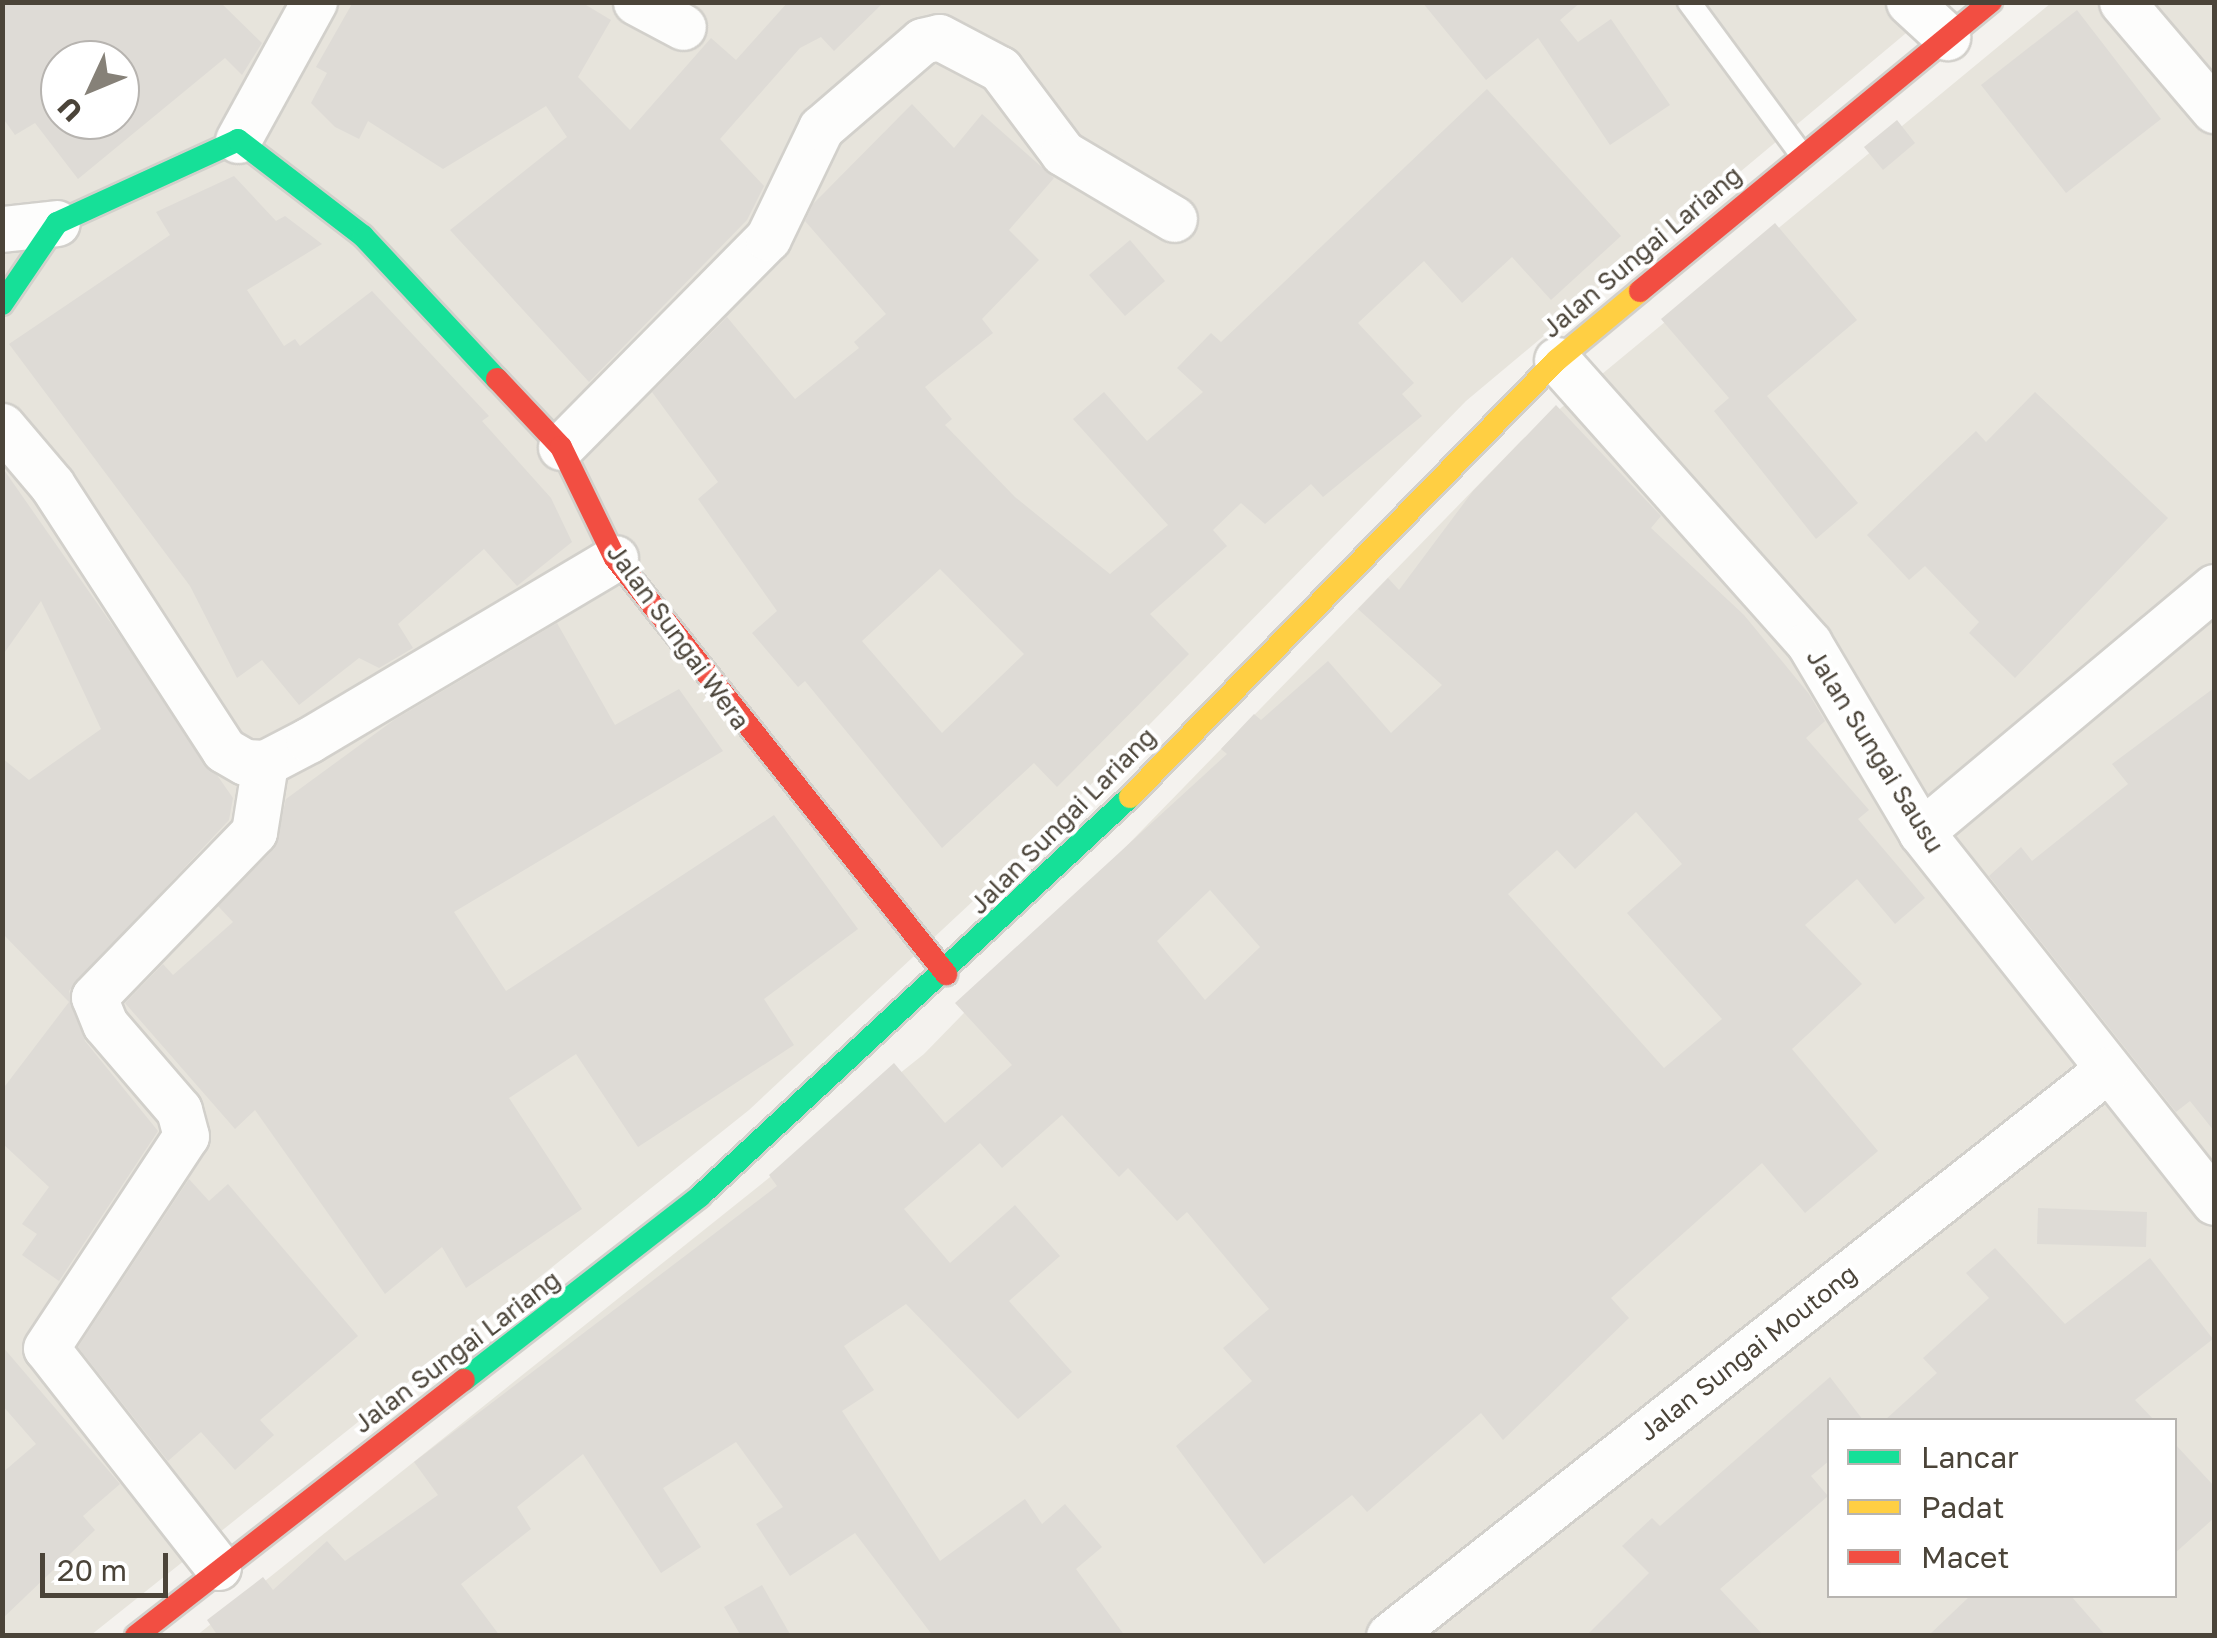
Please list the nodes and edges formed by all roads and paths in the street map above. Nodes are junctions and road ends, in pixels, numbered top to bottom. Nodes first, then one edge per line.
1 (314, 2) edge
2 (636, 2) edge
3 (1688, 2) edge
4 (1909, 2) edge
5 (1991, 2) edge
6 (2122, 2) edge
7 (682, 27) dead end
8 (1947, 37) junction
9 (2214, 110) edge
10 (238, 140) junction
11 (1802, 154) junction
12 (1174, 219) dead end
13 (57, 222) junction
14 (2, 229) edge
15 (2, 304) edge
16 (1557, 360) junction
17 (2, 426) edge
18 (561, 447) junction
19 (615, 558) junction
20 (2214, 587) edge
21 (265, 763) junction
22 (1921, 832) junction
23 (946, 974) junction
24 (2106, 1070) junction
25 (2214, 1202) edge
26 (218, 1568) junction
27 (136, 1636) edge
28 (1389, 1636) edge

1 - 10 street
2 - 7 street
3 - 11 lane
4 - 8 street
5 - 8 street, Jalan Sungai Lariang
6 - 9 street
8 - 11 street, Jalan Sungai Lariang
10 - 13 street
10 - 18 street, Jalan Sungai Wera
11 - 16 street, Jalan Sungai Lariang
12 - 18 street
13 - 14 street
13 - 15 street
16 - 22 street, Jalan Sungai Sausu
16 - 23 street, Jalan Sungai Lariang
17 - 21 street
18 - 19 street, Jalan Sungai Wera
19 - 21 street
19 - 23 street, Jalan Sungai Wera
20 - 22 street
21 - 26 street
22 - 24 street, Jalan Sungai Sausu
23 - 26 street, Jalan Sungai Lariang
24 - 25 street, Jalan Sungai Sausu
24 - 28 street, Jalan Sungai Moutong
26 - 27 street, Jalan Sungai Lariang

